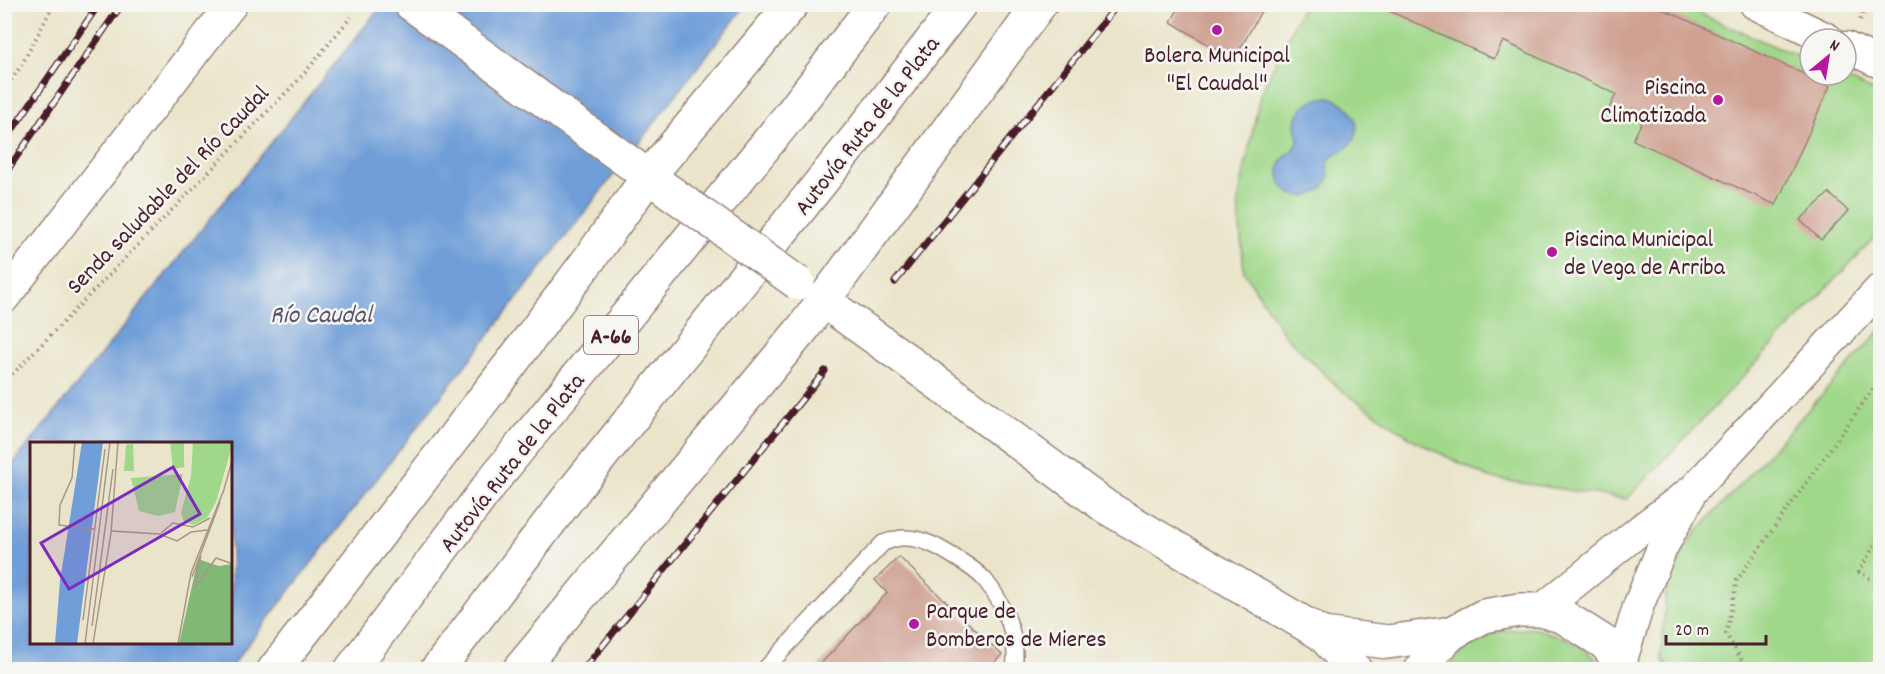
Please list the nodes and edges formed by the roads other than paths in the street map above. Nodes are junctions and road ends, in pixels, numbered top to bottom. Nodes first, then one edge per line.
1 (231, 4) edge
2 (411, 4) edge
3 (792, 4) edge
4 (875, 4) edge
5 (960, 4) edge
6 (1040, 4) edge
7 (1755, 4) edge
8 (1803, 27) edge
9 (1858, 52) edge
10 (1881, 63) edge
11 (648, 176) junction
12 (1881, 289) edge
13 (4, 298) edge
14 (820, 299) junction
15 (1694, 489) junction
16 (1541, 610) junction
17 (1452, 633) junction
18 (1322, 634) junction
19 (1622, 666) edge
20 (274, 669) edge
21 (351, 669) edge
22 (437, 669) edge
23 (519, 669) edge
24 (764, 669) edge
25 (1014, 669) edge
26 (1355, 669) edge
27 (1421, 669) edge

1 - 13 street
2 - 11 main road
3 - 11 main road
4 - 21 main road, Autovía Ruta de la Plata / A-66
5 - 22 main road, Autovía Ruta de la Plata / A-66
6 - 14 main road
7 - 8 street
9 - 10 street
11 - 14 main road, bridge
11 - 20 main road
12 - 15 street
14 - 18 main road, bridge
14 - 23 main road
15 - 16 street
15 - 19 street
16 - 17 main road
16 - 19 main road
17 - 18 main road
17 - 27 main road
18 - 26 main road
24 - 25 lane

